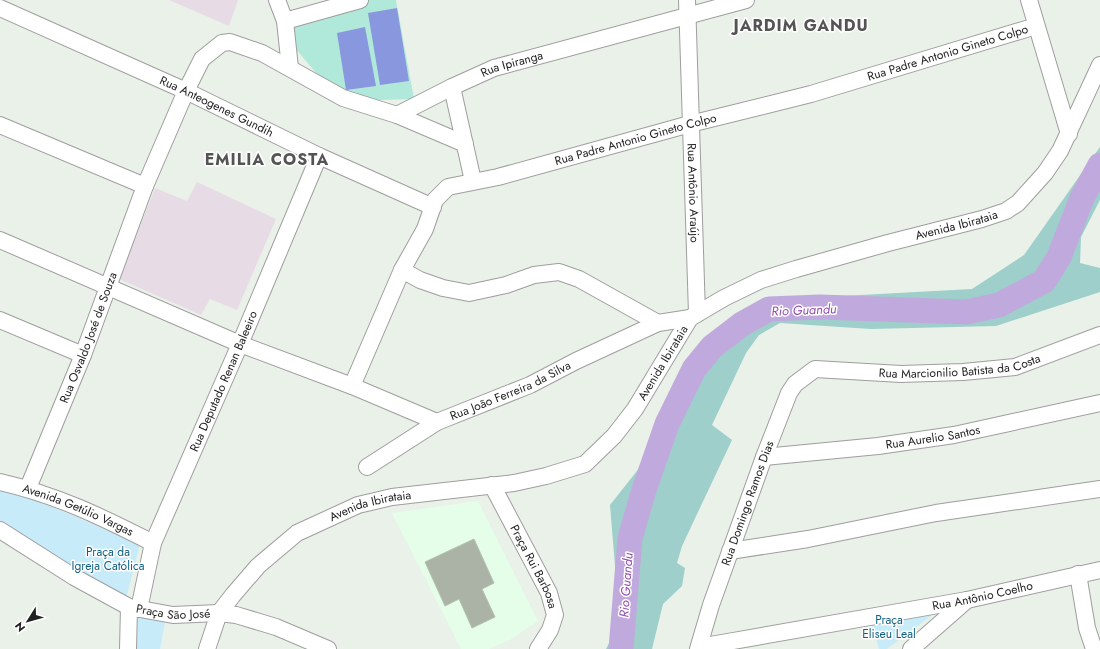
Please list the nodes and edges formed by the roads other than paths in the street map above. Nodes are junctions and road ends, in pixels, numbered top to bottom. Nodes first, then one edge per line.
1 (277, 0) edge
2 (360, 0) edge
3 (746, 0) edge
4 (1029, 0) edge
5 (688, 7) edge
6 (0, 8) edge
7 (285, 21) junction
8 (1036, 26) junction
9 (1100, 65) edge
10 (290, 68) junction
11 (452, 86) junction
12 (186, 91) junction
13 (397, 115) junction
14 (690, 124) junction
15 (0, 125) edge
16 (1069, 134) junction
17 (465, 144) junction
18 (319, 156) junction
19 (473, 181) junction
20 (145, 186) junction
21 (433, 207) junction
22 (0, 240) edge
23 (402, 270) junction
24 (108, 287) junction
25 (694, 316) junction
26 (0, 320) edge
27 (658, 323) junction
28 (1100, 335) edge
29 (240, 344) junction
30 (83, 355) junction
31 (815, 369) joint
32 (352, 386) junction
33 (1100, 403) edge
34 (437, 422) junction
35 (764, 457) junction
36 (367, 467) dead end
37 (0, 482) edge
38 (492, 485) junction
39 (28, 488) junction
40 (1100, 489) edge
41 (0, 530) edge
42 (154, 543) junction
43 (730, 551) junction
44 (1100, 573) edge
45 (1078, 574) junction
46 (967, 600) junction
47 (134, 608) junction
48 (219, 613) junction
49 (699, 648) edge
50 (128, 649) edge
51 (207, 649) edge
52 (328, 649) edge
53 (538, 649) edge
54 (911, 649) edge
55 (1094, 649) edge

1 - 7 street
2 - 7 street
3 - 5 street, Rua Ipiranga
4 - 8 street
5 - 11 street, Rua Ipiranga
5 - 14 street, Rua Antônio Araújo
6 - 12 street, Rua Anteogenes Gundih
7 - 10 street
8 - 14 street, Rua Padre Antonio Gineto Colpo
8 - 16 street
9 - 16 street, Avenida Ibirataia
10 - 12 street, Rua Osvaldo José de Souza
10 - 13 street
11 - 13 street, Rua Ipiranga
11 - 17 street
12 - 18 street, Rua Anteogenes Gundih
12 - 20 street, Rua Osvaldo José de Souza
13 - 17 street
14 - 19 street, Rua Padre Antonio Gineto Colpo
14 - 25 street, Rua Antônio Araújo
15 - 20 street
16 - 25 street, Avenida Ibirataia
17 - 19 street
18 - 21 street, Rua Anteogenes Gundih
18 - 29 street, Rua Deputado Renan Baleeiro
19 - 21 street, Rua Padre Antonio Gineto Colpo
20 - 24 street, Rua Osvaldo José de Souza
21 - 23 street, Rua Padre Antonio Gineto Colpo
22 - 24 street
23 - 27 street
23 - 32 street, Rua Padre Antonio Gineto Colpo
24 - 29 street
24 - 30 street, Rua Osvaldo José de Souza
25 - 27 street, Rua João Ferreira da Silva
25 - 38 street, Avenida Ibirataia
26 - 30 street
27 - 34 street, Rua João Ferreira da Silva
28 - 31 street, Rua Marcionilio Batista da Costa
29 - 32 street
29 - 42 street, Rua Deputado Renan Baleeiro
30 - 39 street, Rua Osvaldo José de Souza
31 - 35 street, Rua Domingo Ramos Dias
32 - 34 street
33 - 35 street, Rua Aurelio Santos
34 - 36 street, Rua João Ferreira da Silva
35 - 43 street, Rua Domingo Ramos Dias
37 - 39 street, Avenida Getúlio Vargas
38 - 48 street, Avenida Ibirataia
38 - 53 street, Praça Rui Barbosa
39 - 42 street, Avenida Getúlio Vargas
40 - 43 street
41 - 47 street, Praça São José
42 - 47 street, Rua Deputado Renan Baleeiro
43 - 49 street, Rua Domingo Ramos Dias
44 - 45 street, Rua Antônio Coelho
45 - 46 street, Rua Antônio Coelho
45 - 55 street
46 - 49 street, Rua Antônio Coelho
46 - 54 street
47 - 48 street, Praça São José
47 - 50 street, Rua Deputado Renan Baleeiro
48 - 51 street
48 - 52 street

